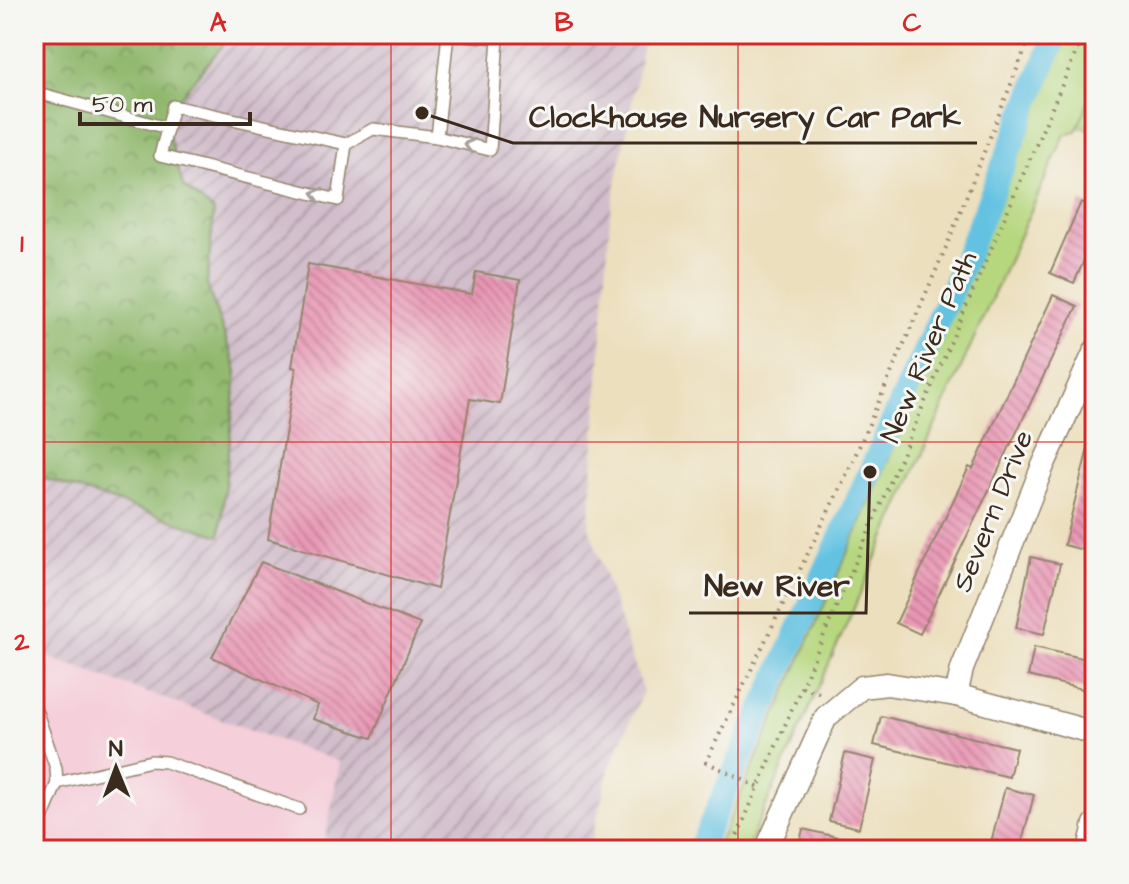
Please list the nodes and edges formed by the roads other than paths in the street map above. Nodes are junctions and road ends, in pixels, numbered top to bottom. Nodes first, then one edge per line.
1 (448, 34) edge
2 (455, 34) edge
3 (34, 92) edge
4 (167, 128) junction
5 (437, 137) junction
6 (346, 144) junction
7 (1095, 351) edge
8 (956, 695) junction
9 (34, 704) edge
10 (1095, 733) edge
11 (57, 783) junction
12 (299, 809) dead end
13 (1095, 824) edge
14 (34, 838) edge
15 (766, 850) edge
16 (1089, 850) edge

1 - 5 lane
2 -> 5 lane
3 - 4 lane
4 - 6 lane
6 -> 4 lane
5 - 6 lane
7 - 8 street, Severn Drive
8 - 10 street
8 - 15 street
9 - 11 lane
11 - 12 lane
11 - 14 lane
13 - 16 street

